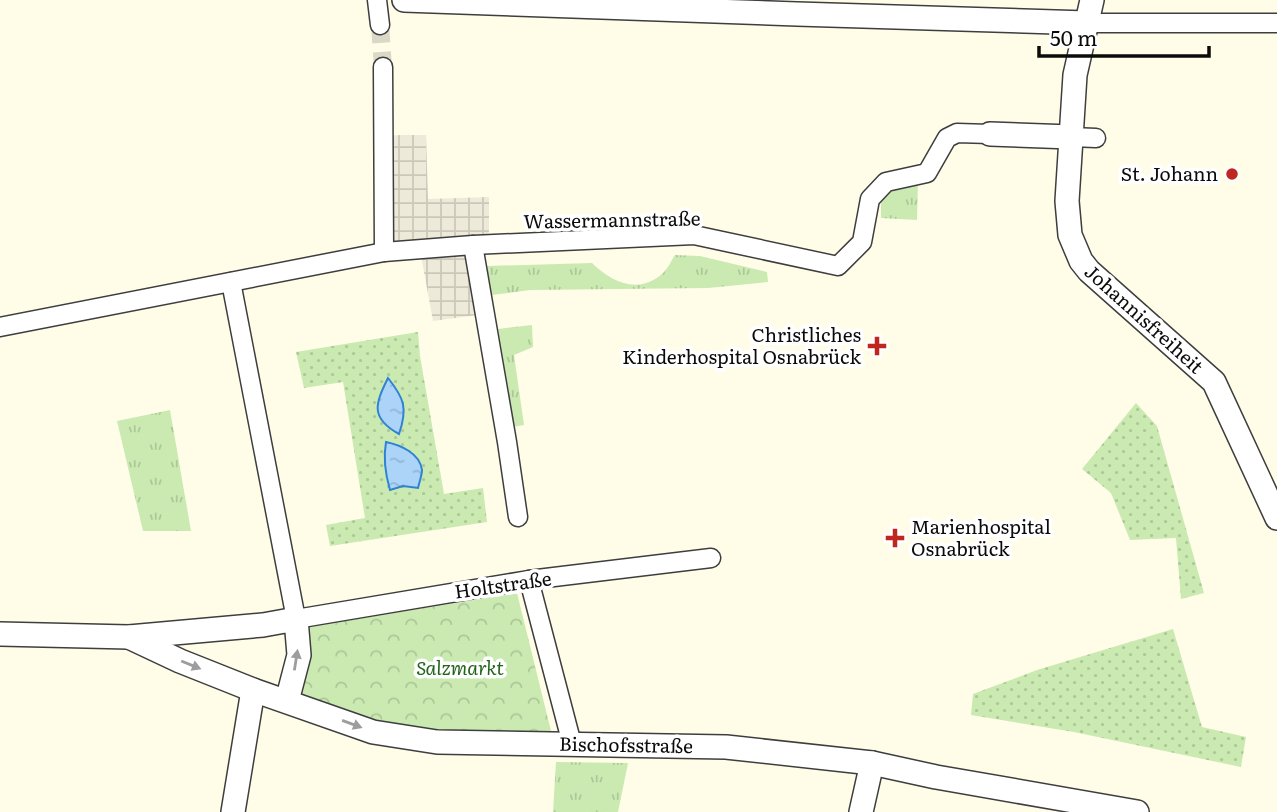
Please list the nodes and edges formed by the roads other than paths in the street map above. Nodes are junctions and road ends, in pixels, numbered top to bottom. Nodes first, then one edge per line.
1 (377, 0) edge
2 (404, 0) edge
3 (1092, 0) edge
4 (798, 7) edge
5 (1087, 23) junction
6 (1277, 23) edge
7 (380, 25) tunnel mouth
8 (383, 67) tunnel mouth
9 (990, 134) joint
10 (1070, 137) junction
11 (1096, 138) dead end
12 (474, 246) junction
13 (384, 252) junction
14 (231, 282) junction
15 (0, 327) edge
16 (518, 517) dead end
17 (1277, 518) edge
18 (711, 558) dead end
19 (530, 580) junction
20 (296, 619) junction
21 (0, 634) edge
22 (129, 637) junction
23 (253, 690) junction
24 (287, 701) junction
25 (572, 744) junction
26 (872, 763) junction
27 (233, 812) edge
28 (861, 812) edge
29 (1137, 812) edge

1 - 7 street
2 - 4 street
3 - 5 street, Johannisfreiheit
4 - 5 street
5 - 6 street
5 - 10 street, Johannisfreiheit
8 - 13 street
9 - 10 street
9 - 12 street, Wassermannstraße
10 - 11 street
10 - 17 street, Johannisfreiheit
12 - 13 street, Wassermannstraße
12 - 16 street
13 - 14 street, Wassermannstraße
14 - 15 street, Wassermannstraße
14 - 20 street
18 - 19 street, Holtstraße
19 - 20 street, Holtstraße
19 - 25 street
20 - 22 street, Holtstraße
24 -> 20 street
21 - 22 street, Holtstraße
22 -> 23 street, Bischofsstraße
23 - 24 street, Bischofsstraße
23 - 27 street
24 -> 25 street, Bischofsstraße
25 - 26 street, Bischofsstraße
26 - 28 street
26 - 29 street, Bischofsstraße

